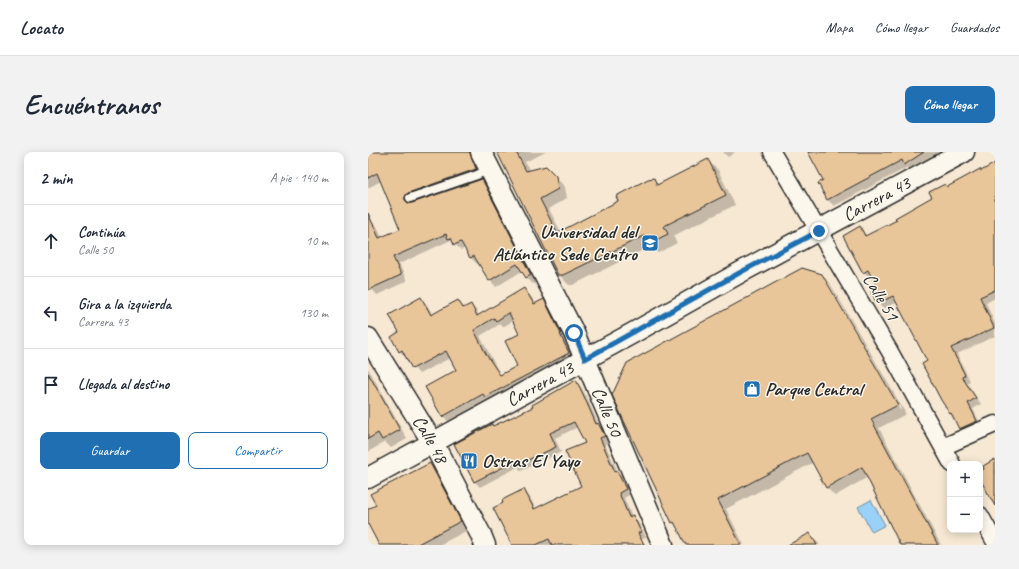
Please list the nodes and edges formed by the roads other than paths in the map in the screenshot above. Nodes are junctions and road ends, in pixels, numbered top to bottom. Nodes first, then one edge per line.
1 (772, 152) edge
2 (964, 152) edge
3 (486, 160) edge
4 (410, 198) dead end
5 (819, 231) junction
6 (368, 338) edge
7 (585, 359) junction
8 (995, 424) edge
9 (433, 443) junction
10 (943, 447) junction
11 (950, 461) edge
12 (368, 478) edge
13 (983, 520) edge
14 (995, 542) edge
15 (484, 545) edge
16 (663, 545) edge

1 - 5 street, Calle 51
2 - 5 street, Carrera 43
3 - 4 lane
3 - 7 street, Calle 50
5 - 7 street, Carrera 43
5 - 10 street, Calle 51
6 - 9 street, Calle 48
7 - 9 street, Carrera 43
7 - 16 street, Calle 50
8 - 10 street
9 - 12 street, Carrera 43
9 - 15 street, Calle 48
10 - 11 street, Calle 51
13 - 14 street

